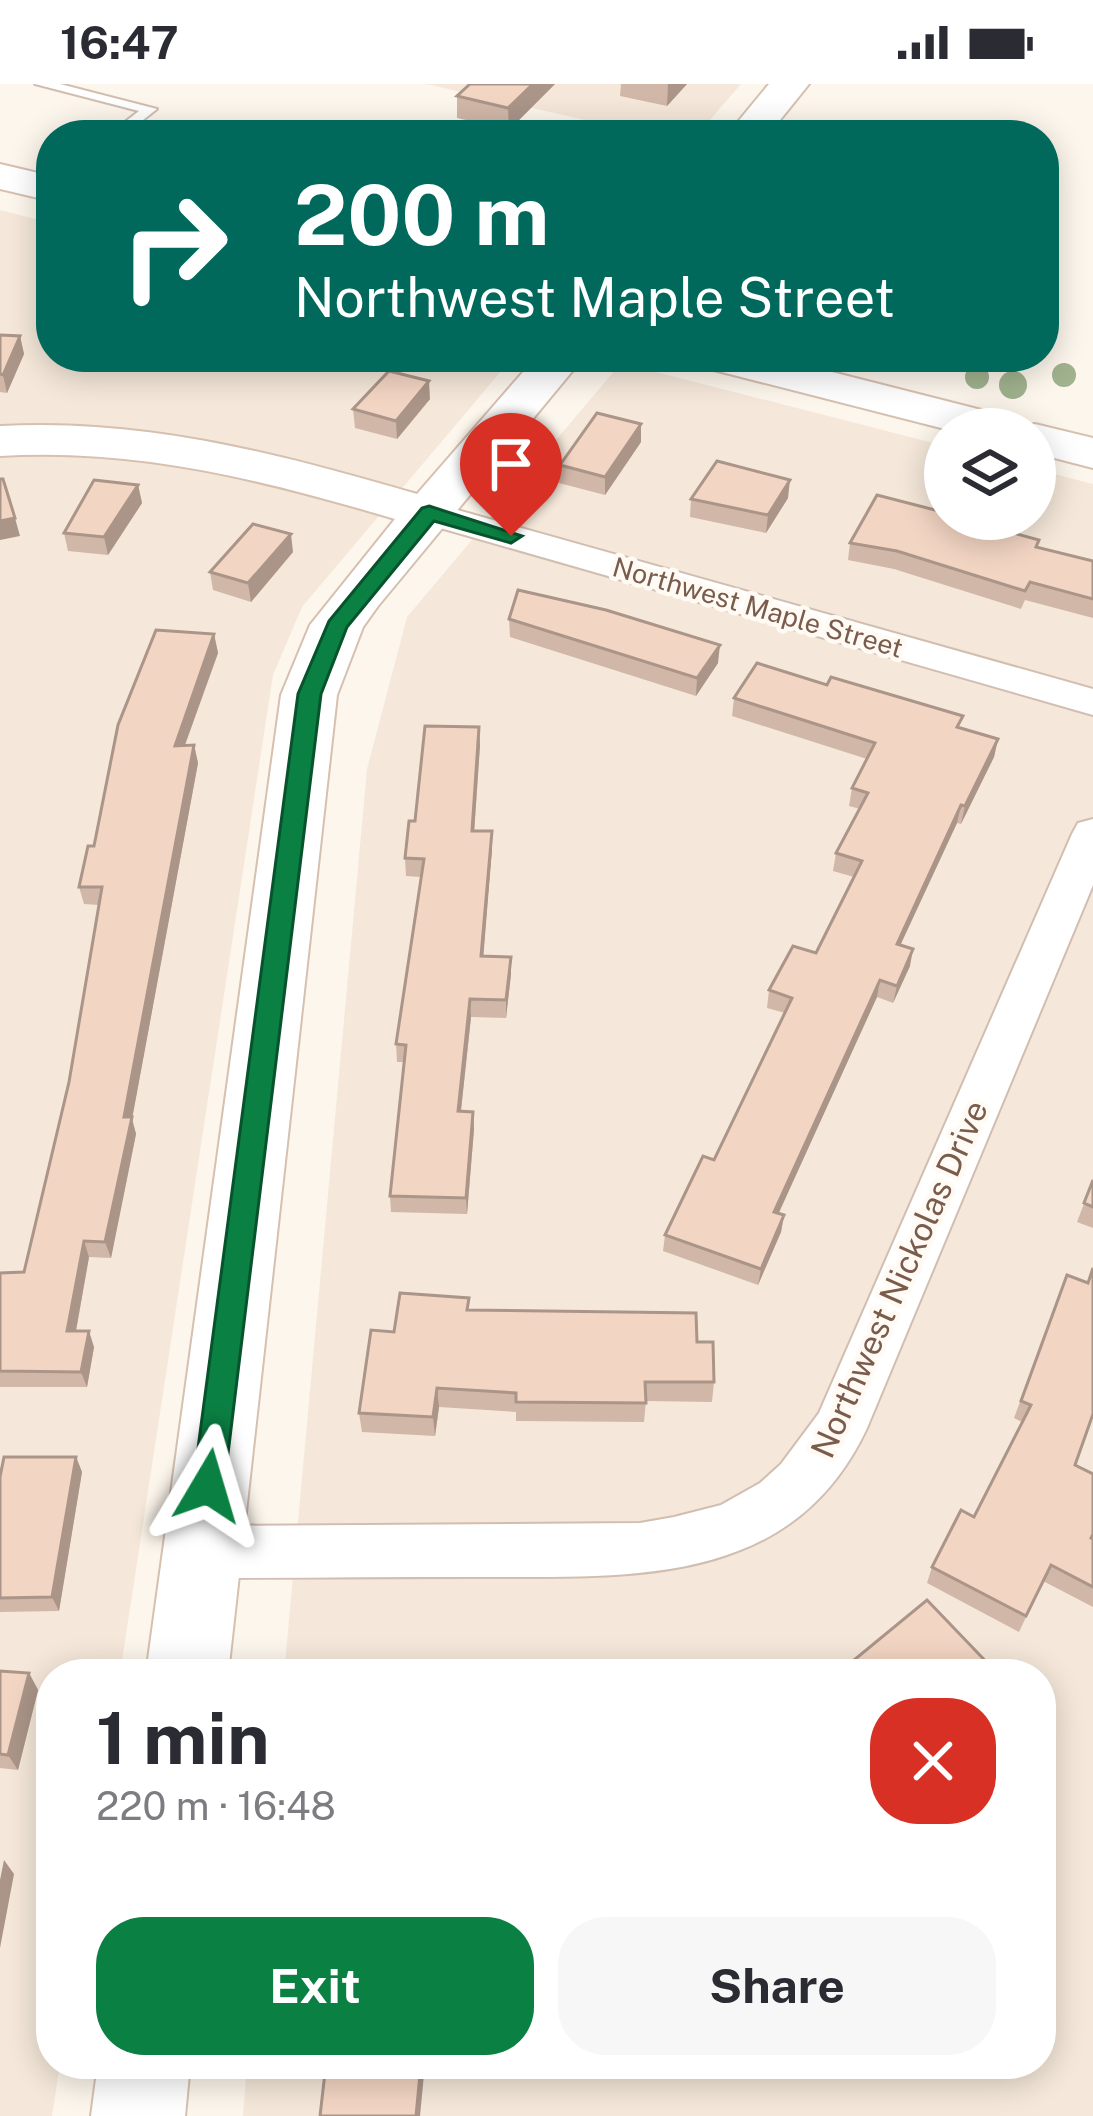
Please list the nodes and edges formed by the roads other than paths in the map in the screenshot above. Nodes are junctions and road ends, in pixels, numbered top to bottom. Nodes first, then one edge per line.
1 (42, 84) edge
2 (790, 84) edge
3 (136, 120) edge
4 (760, 120) edge
5 (0, 176) edge
6 (36, 184) edge
7 (548, 372) edge
8 (777, 372) edge
9 (924, 410) edge
10 (0, 441) edge
11 (1056, 443) edge
12 (1093, 453) edge
13 (429, 513) junction
14 (1093, 701) edge
15 (1093, 834) edge
16 (201, 1552) junction
17 (189, 1659) edge
18 (142, 2079) edge
19 (138, 2116) edge

1 - 3 lane
2 - 4 street
5 - 6 street
7 - 13 street
8 - 9 street
10 - 13 street, Northwest Maple Street
11 - 12 street
13 - 14 street, Northwest Maple Street
13 - 16 street
15 - 16 street, Northwest Nickolas Drive
16 - 17 street
18 - 19 street

